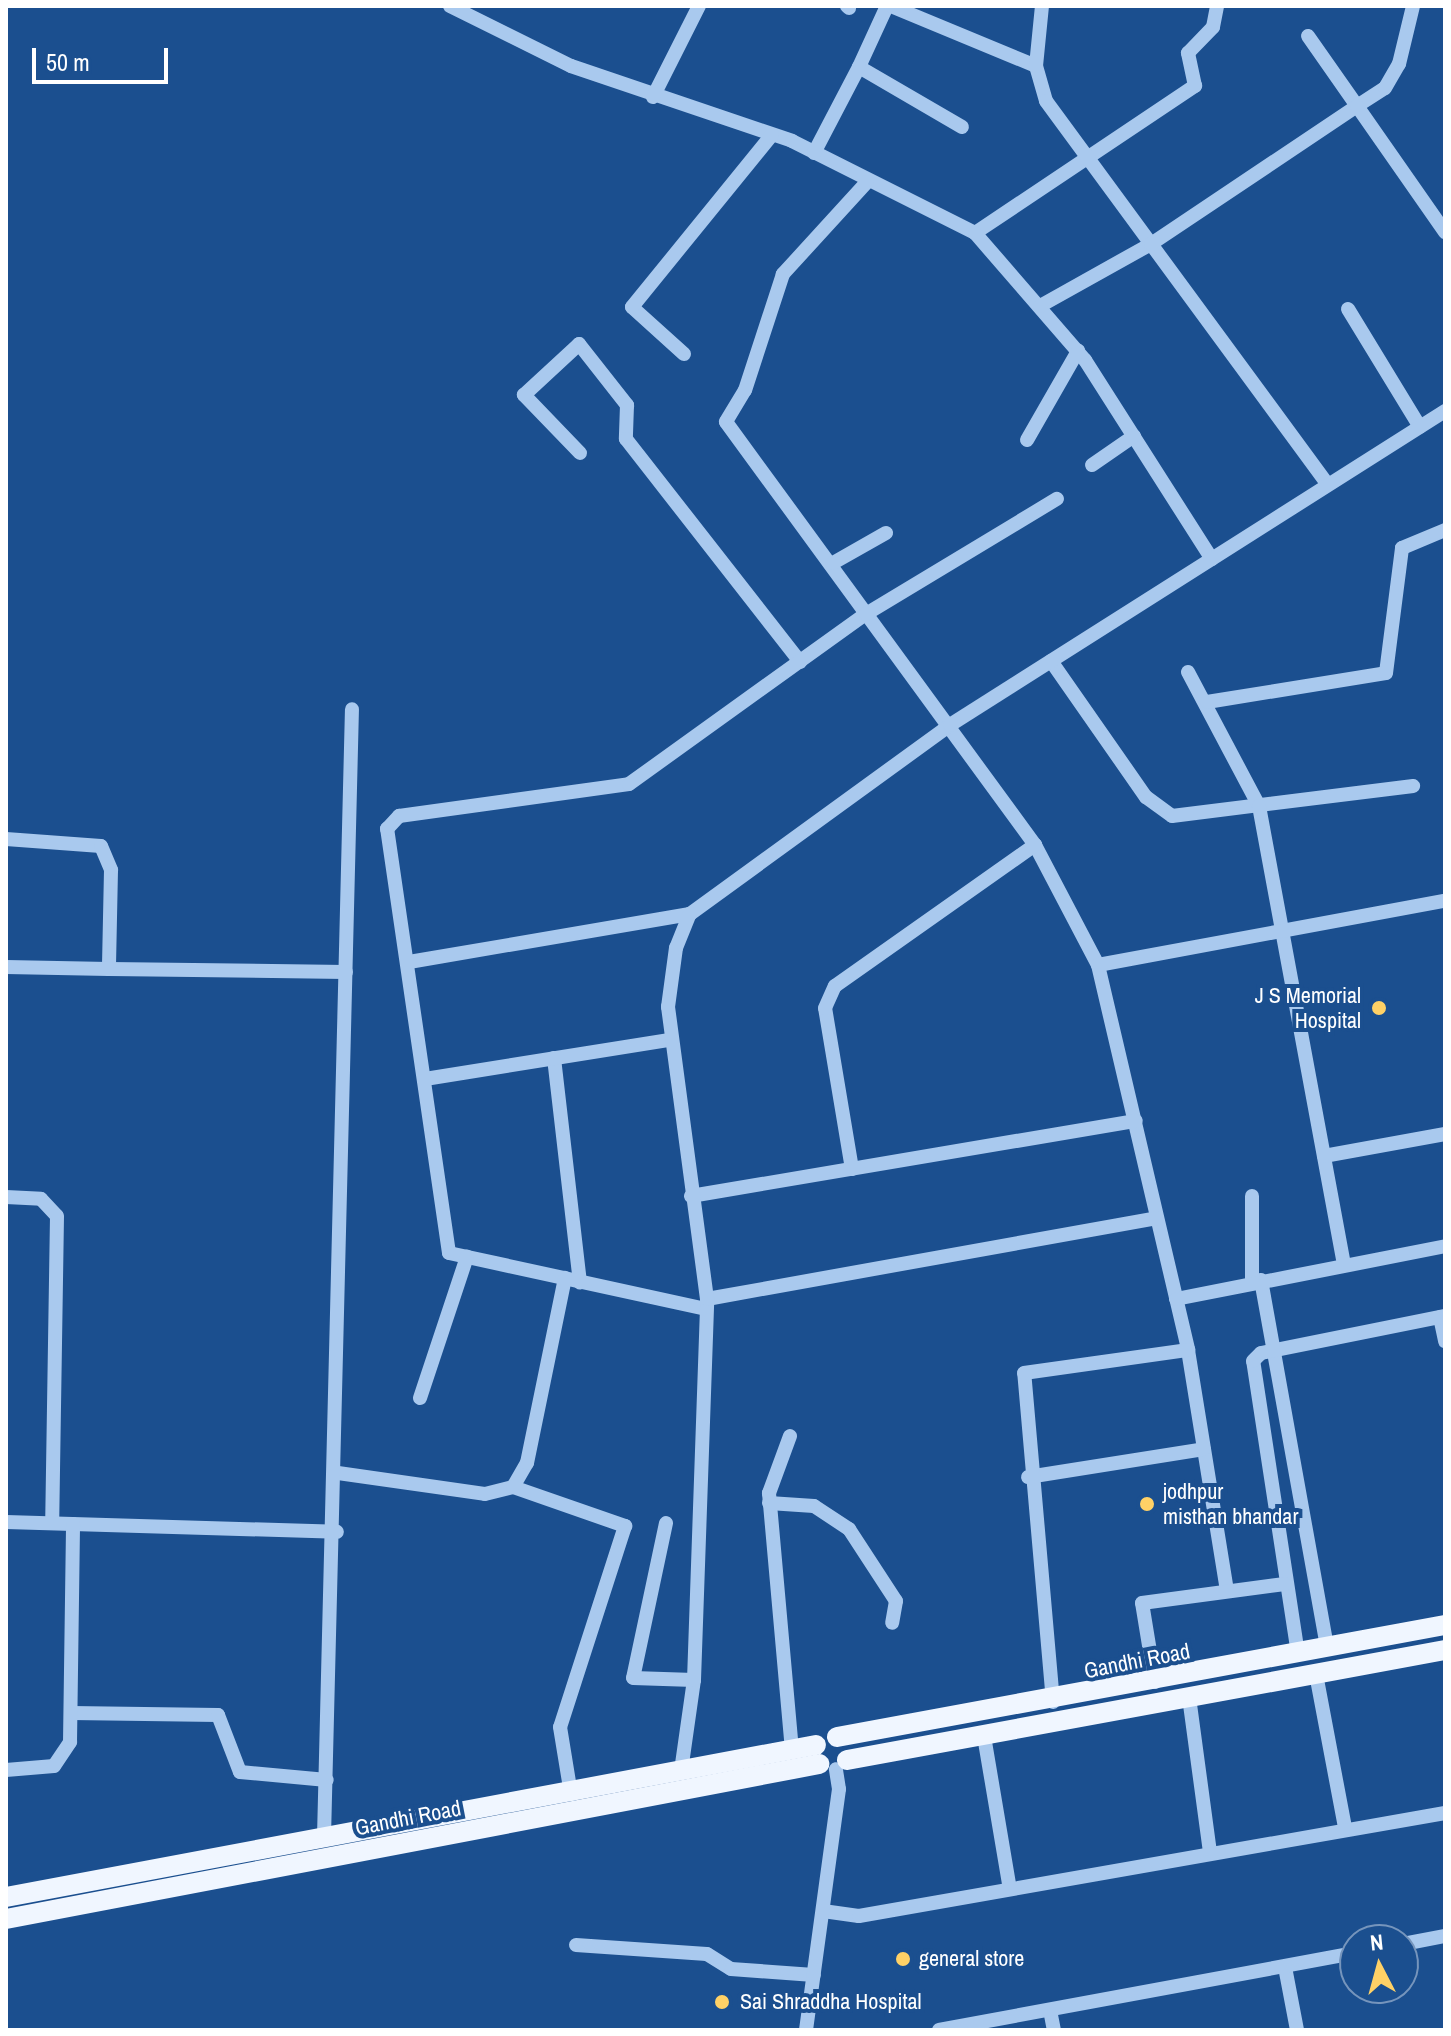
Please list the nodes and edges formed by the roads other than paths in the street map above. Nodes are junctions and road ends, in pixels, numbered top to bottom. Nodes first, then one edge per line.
1 (450, 6) edge
2 (699, 6) edge
3 (889, 6) edge
4 (1042, 6) edge
5 (1217, 6) edge
6 (1413, 6) edge
7 (1308, 36) dead end
8 (1036, 66) junction
9 (859, 67) junction
10 (653, 97) junction
11 (1357, 106) junction
12 (962, 127) dead end
13 (772, 135) junction
14 (814, 153) junction
15 (1087, 157) junction
16 (867, 182) junction
17 (1445, 232) edge
18 (975, 233) junction
19 (1151, 244) junction
20 (1040, 306) junction
21 (1348, 309) dead end
22 (1078, 351) junction
23 (684, 354) dead end
24 (1445, 411) edge
25 (1420, 427) junction
26 (1134, 436) junction
27 (1027, 440) dead end
28 (580, 453) dead end
29 (1092, 465) dead end
30 (1328, 485) junction
31 (1057, 499) dead end
32 (1445, 530) edge
33 (886, 533) dead end
34 (1212, 559) junction
35 (833, 563) junction
36 (866, 614) junction
37 (1051, 661) junction
38 (800, 662) junction
39 (1188, 672) dead end
40 (1207, 702) junction
41 (352, 709) dead end
42 (950, 725) junction
43 (1413, 786) dead end
44 (1259, 806) junction
45 (6, 839) edge
46 (1035, 845) junction
47 (1445, 901) edge
48 (690, 914) junction
49 (1282, 931) junction
50 (409, 962) junction
51 (1098, 965) junction
52 (6, 967) edge
53 (109, 969) junction
54 (346, 972) junction
55 (668, 1040) junction
56 (554, 1058) junction
57 (425, 1079) junction
58 (1136, 1121) junction
59 (1445, 1134) edge
60 (1324, 1156) junction
61 (852, 1169) junction
62 (691, 1196) junction
63 (1252, 1196) dead end
64 (6, 1197) edge
65 (1157, 1218) junction
66 (1445, 1246) edge
67 (467, 1257) junction
68 (1344, 1264) junction
69 (572, 1280) junction
70 (1256, 1281) junction
71 (1176, 1299) junction
72 (706, 1304) junction
73 (1443, 1316) edge
74 (1445, 1341) edge
75 (1188, 1350) junction
76 (1273, 1350) junction
77 (420, 1398) dead end
78 (790, 1436) dead end
79 (1204, 1449) junction
80 (338, 1473) junction
81 (1028, 1477) junction
82 (513, 1487) junction
83 (769, 1503) junction
84 (6, 1522) edge
85 (52, 1523) junction
86 (666, 1523) dead end
87 (73, 1524) junction
88 (337, 1532) junction
89 (1285, 1584) junction
90 (1227, 1591) junction
91 (892, 1623) dead end
92 (1445, 1625) edge
93 (1327, 1648) junction
94 (1445, 1650) edge
95 (1298, 1654) junction
96 (1316, 1674) junction
97 (694, 1680) junction
98 (1155, 1682) junction
99 (1189, 1697) junction
100 (1053, 1702) junction
101 (71, 1713) junction
102 (984, 1736) junction
103 (792, 1750) junction
104 (829, 1759) junction
105 (6, 1770) edge
106 (681, 1771) junction
107 (327, 1780) junction
108 (571, 1794) junction
109 (1445, 1813) edge
110 (1345, 1827) junction
111 (324, 1837) junction
112 (1210, 1852) junction
113 (1010, 1889) junction
114 (6, 1897) edge
115 (823, 1911) junction
116 (6, 1919) edge
117 (1445, 1936) edge
118 (1419, 1941) edge
119 (576, 1945) dead end
120 (1339, 1956) edge
121 (1285, 1967) junction
122 (814, 1975) junction
123 (1050, 2010) junction
124 (806, 2030) edge
125 (939, 2030) edge
126 (1054, 2030) edge
127 (1297, 2030) edge

1 - 10 street
2 - 10 street
3 - 8 street
3 - 9 street
4 - 8 street
5 - 15 street
6 - 11 street
7 - 11 street
8 - 15 street
9 - 12 street
9 - 14 street
10 - 13 street
11 - 17 street
11 - 19 street
13 - 14 street
13 - 23 street
14 - 16 street
15 - 18 street
15 - 19 street
16 - 18 street
16 - 35 street
18 - 20 street
19 - 20 street
19 - 30 street
20 - 22 street
21 - 25 street
22 - 26 street
22 - 27 street
24 - 25 street
25 - 30 street
26 - 29 street
26 - 34 street
28 - 38 street
30 - 34 street
31 - 36 street
32 - 40 street
33 - 35 street
34 - 37 street
35 - 36 street
36 - 38 street
36 - 42 street
37 - 42 street
37 - 44 street
38 - 50 street
39 - 40 street
40 - 44 street
41 - 54 street
42 - 46 street
42 - 48 street
43 - 44 street
44 - 49 street
45 - 53 street
46 - 51 street
46 - 61 street
47 - 49 street
48 - 50 street
48 - 55 street
49 - 51 street
49 - 60 street
50 - 57 street
51 - 58 street
52 - 53 street
53 - 54 street
54 - 80 street
55 - 56 street
55 - 62 street
56 - 57 street
56 - 69 street
57 - 67 street
58 - 61 street
58 - 65 street
59 - 60 street
60 - 68 street
61 - 62 street
62 - 72 street
63 - 70 street
64 - 85 street
65 - 71 street
65 - 72 street
66 - 68 street
67 - 69 street
67 - 77 street
68 - 70 street
69 - 72 street
69 - 82 street
70 - 71 street
70 - 76 street
71 - 75 street
72 - 97 street
73 - 74 street
73 - 76 street
75 - 79 street
75 - 81 street
76 - 89 street
76 - 93 street
78 - 83 street
79 - 81 street
79 - 90 street
80 - 82 street
80 - 88 street
81 - 100 street
82 - 108 street
83 - 91 street
83 - 103 street
84 - 85 street
85 - 87 street
86 - 97 street
87 - 88 street
87 - 101 street
88 - 107 street
89 - 90 street
89 - 95 street
90 - 98 street
92 - 93 main road, Gandhi Road
93 - 95 main road, Gandhi Road
94 - 96 main road, Gandhi Road
95 - 98 main road, Gandhi Road
96 - 99 main road, Gandhi Road
96 - 110 street
97 - 106 street
98 - 100 main road, Gandhi Road
99 - 102 main road, Gandhi Road
99 - 112 street
100 - 104 main road, Gandhi Road
101 - 105 street
101 - 107 street
102 - 104 main road, Gandhi Road
102 - 113 street
103 - 104 main road, Gandhi Road
103 - 106 main road, Gandhi Road
104 - 115 street
104 - 116 main road, Gandhi Road
106 - 108 main road, Gandhi Road
107 - 111 street
108 - 111 main road, Gandhi Road
109 - 110 street
110 - 112 street
111 - 114 main road, Gandhi Road
112 - 113 street
113 - 115 street
115 - 122 street
117 - 118 street
119 - 122 street
120 - 121 street
121 - 123 street
121 - 127 street
122 - 124 street
123 - 125 street
123 - 126 street

